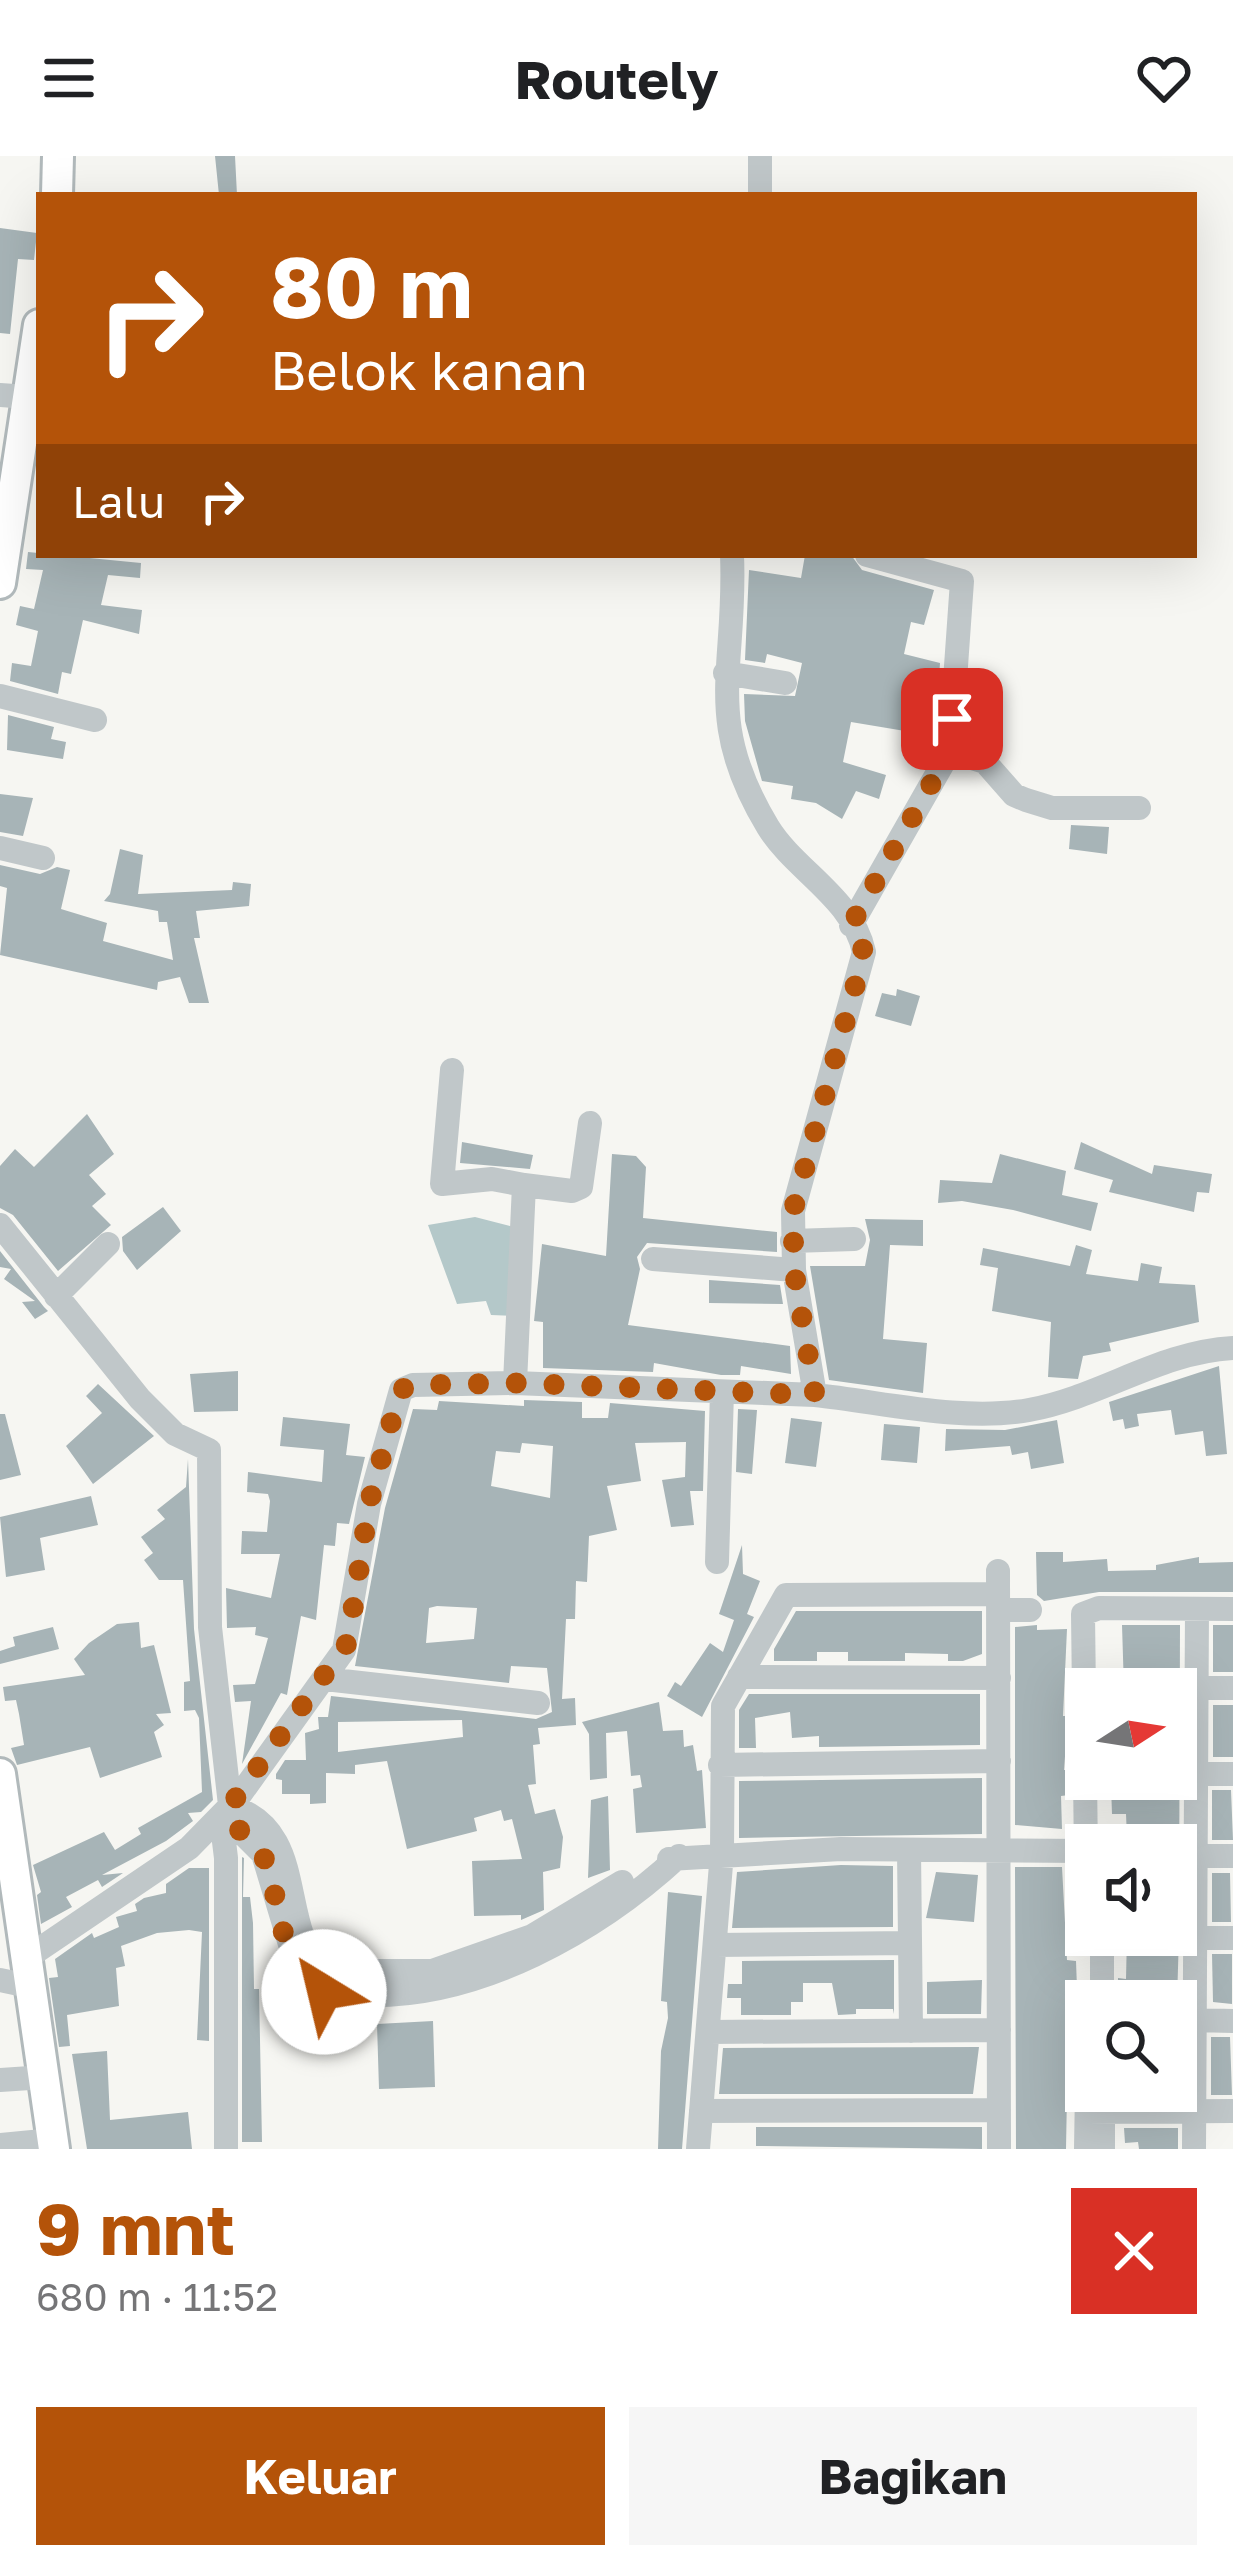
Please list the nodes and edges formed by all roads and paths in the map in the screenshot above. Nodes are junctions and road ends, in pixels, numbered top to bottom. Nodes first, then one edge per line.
1 (58, 156) edge
2 (760, 156) edge
3 (57, 192) edge
4 (760, 192) edge
5 (36, 334) edge
6 (14, 396) edge
7 (4, 528) edge
8 (732, 558) edge
9 (878, 558) edge
10 (0, 583) edge
11 (725, 674) junction
12 (785, 683) dead end
13 (0, 696) edge
14 (95, 720) dead end
15 (950, 751) junction
16 (1139, 808) dead end
17 (0, 848) edge
18 (43, 858) dead end
19 (851, 925) junction
20 (452, 1070) dead end
21 (590, 1124) dead end
22 (524, 1185) junction
23 (0, 1225) edge
24 (854, 1239) dead end
25 (792, 1241) junction
26 (108, 1244) dead end
27 (653, 1259) dead end
28 (794, 1270) junction
29 (56, 1296) junction
30 (1233, 1348) edge
31 (515, 1383) junction
32 (722, 1392) junction
33 (815, 1395) junction
34 (717, 1562) dead end
35 (998, 1592) junction
36 (1099, 1608) junction
37 (1233, 1609) edge
38 (1030, 1610) dead end
39 (1197, 1610) junction
40 (1099, 1668) edge
41 (1197, 1668) edge
42 (740, 1677) junction
43 (999, 1678) junction
44 (325, 1679) junction
45 (1197, 1688) edge
46 (1233, 1688) edge
47 (538, 1703) dead end
48 (998, 1761) junction
49 (720, 1765) junction
50 (0, 1774) edge
51 (1197, 1774) edge
52 (1233, 1774) edge
53 (226, 1812) junction
54 (1086, 1824) edge
55 (909, 1850) junction
56 (999, 1850) junction
57 (722, 1852) junction
58 (1065, 1853) edge
59 (1197, 1856) edge
60 (1233, 1856) edge
61 (1197, 1938) edge
62 (1233, 1938) edge
63 (910, 1942) junction
64 (716, 1945) junction
65 (31, 1972) junction
66 (0, 1980) edge
67 (1197, 2020) edge
68 (1233, 2021) edge
69 (999, 2030) junction
70 (911, 2031) junction
71 (709, 2032) junction
72 (45, 2078) junction
73 (0, 2080) edge
74 (999, 2110) junction
75 (701, 2111) junction
76 (1233, 2111) edge
77 (1093, 2112) edge
78 (1097, 2112) edge
79 (1194, 2112) edge
80 (1197, 2112) edge
81 (0, 2145) edge
82 (54, 2145) edge
83 (226, 2149) edge
84 (698, 2149) edge
85 (999, 2149) edge
86 (1086, 2149) edge
87 (1103, 2149) edge
88 (1194, 2149) edge

1 - 3 main road
2 - 4 street
5 - 6 main road
6 - 7 main road
7 - 10 main road
8 - 11 street
9 - 15 street
11 - 12 street
11 - 19 street
13 - 14 street
15 - 16 street
15 - 19 street
17 - 18 street
19 - 25 street
20 - 22 street
21 - 22 street
22 - 31 street
23 - 29 street
24 - 25 street
25 - 28 street
26 - 29 street
27 - 28 street
28 - 33 street
29 - 53 street
30 - 33 street
31 - 32 street
31 - 44 street
32 - 33 street
32 - 34 street
35 - 38 street
35 - 42 street
35 - 43 street
36 - 39 street
36 - 40 street
36 - 54 street
37 - 39 street
39 - 41 street
42 - 43 street
42 - 49 street
43 - 48 street
44 - 47 street
44 - 53 street
45 - 46 street
48 - 49 street
48 - 56 street
49 - 57 street
50 - 65 main road
51 - 52 street
53 - 57 street
53 - 65 street
53 - 83 street
55 - 56 street
55 - 57 street
55 - 63 street
56 - 58 street
56 - 69 street
57 - 64 street
59 - 60 street
61 - 62 street
63 - 64 street
63 - 70 street
64 - 71 street
65 - 66 street
65 - 72 main road
67 - 68 street
69 - 70 street
69 - 74 street
70 - 71 street
71 - 75 street
72 - 73 street
72 - 82 main road
74 - 75 street
74 - 85 street
75 - 84 street
76 - 80 street
77 - 86 street
78 - 87 street
79 - 88 street
81 - 82 street

